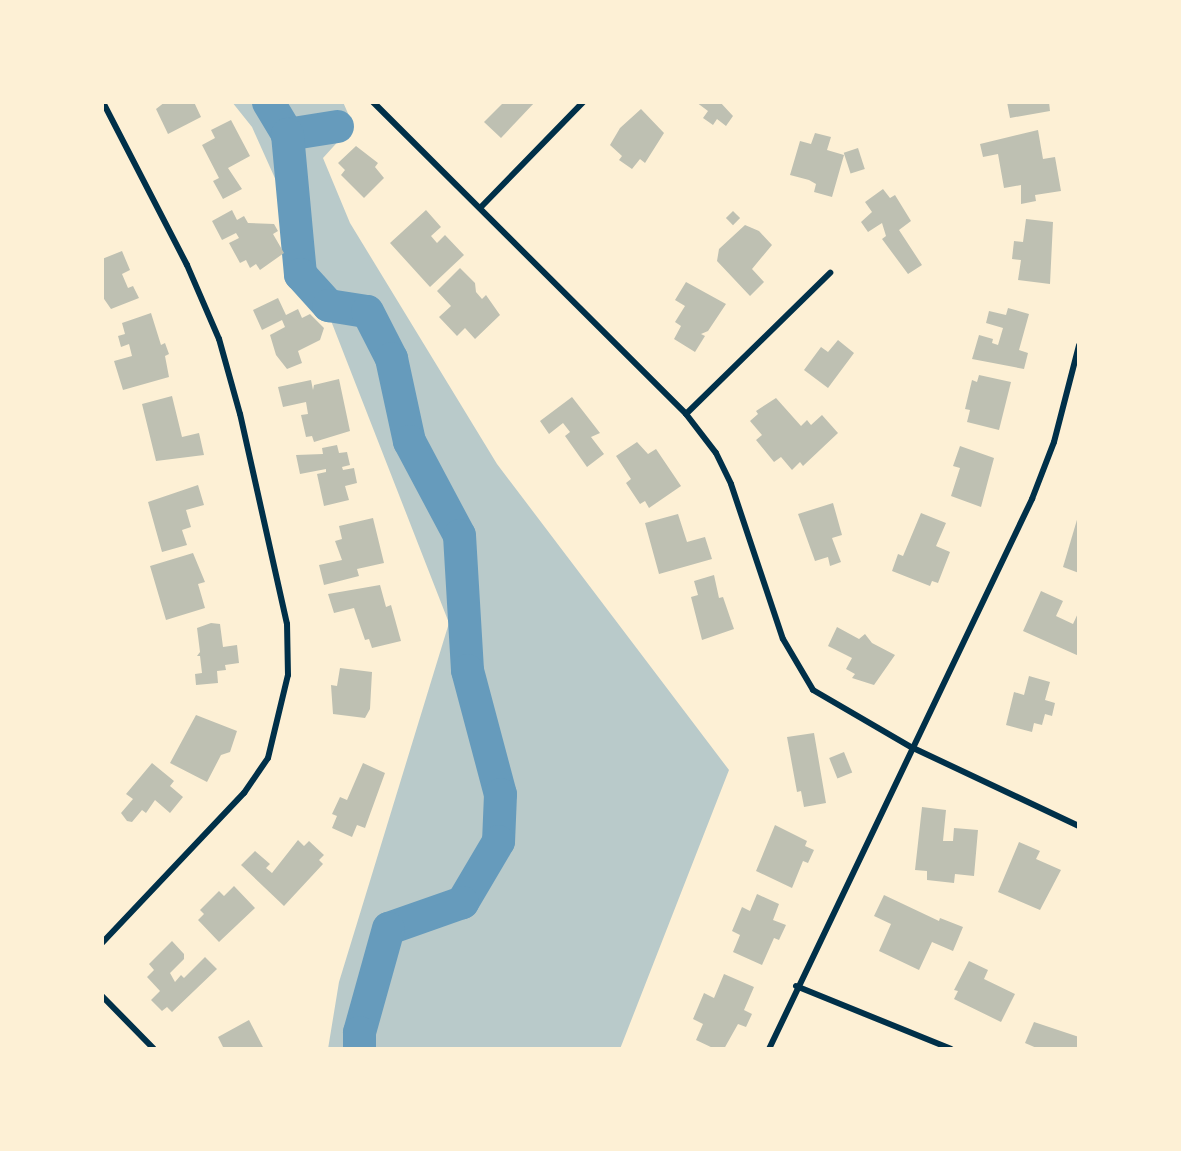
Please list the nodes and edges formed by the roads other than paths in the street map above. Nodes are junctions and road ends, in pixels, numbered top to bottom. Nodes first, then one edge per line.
1 (103, 102) edge
2 (373, 102) edge
3 (583, 102) edge
4 (482, 206) junction
5 (830, 273) dead end
6 (1079, 345) edge
7 (686, 414) junction
8 (911, 747) junction
9 (1079, 826) edge
10 (102, 943) edge
11 (796, 986) junction
12 (102, 996) edge
13 (154, 1049) edge
14 (769, 1049) edge
15 (951, 1049) edge

1 - 10 street
2 - 4 street
3 - 4 street
4 - 7 street
5 - 7 street
6 - 8 street
7 - 8 street
8 - 9 street
8 - 11 street
11 - 14 street
11 - 15 street
12 - 13 street

